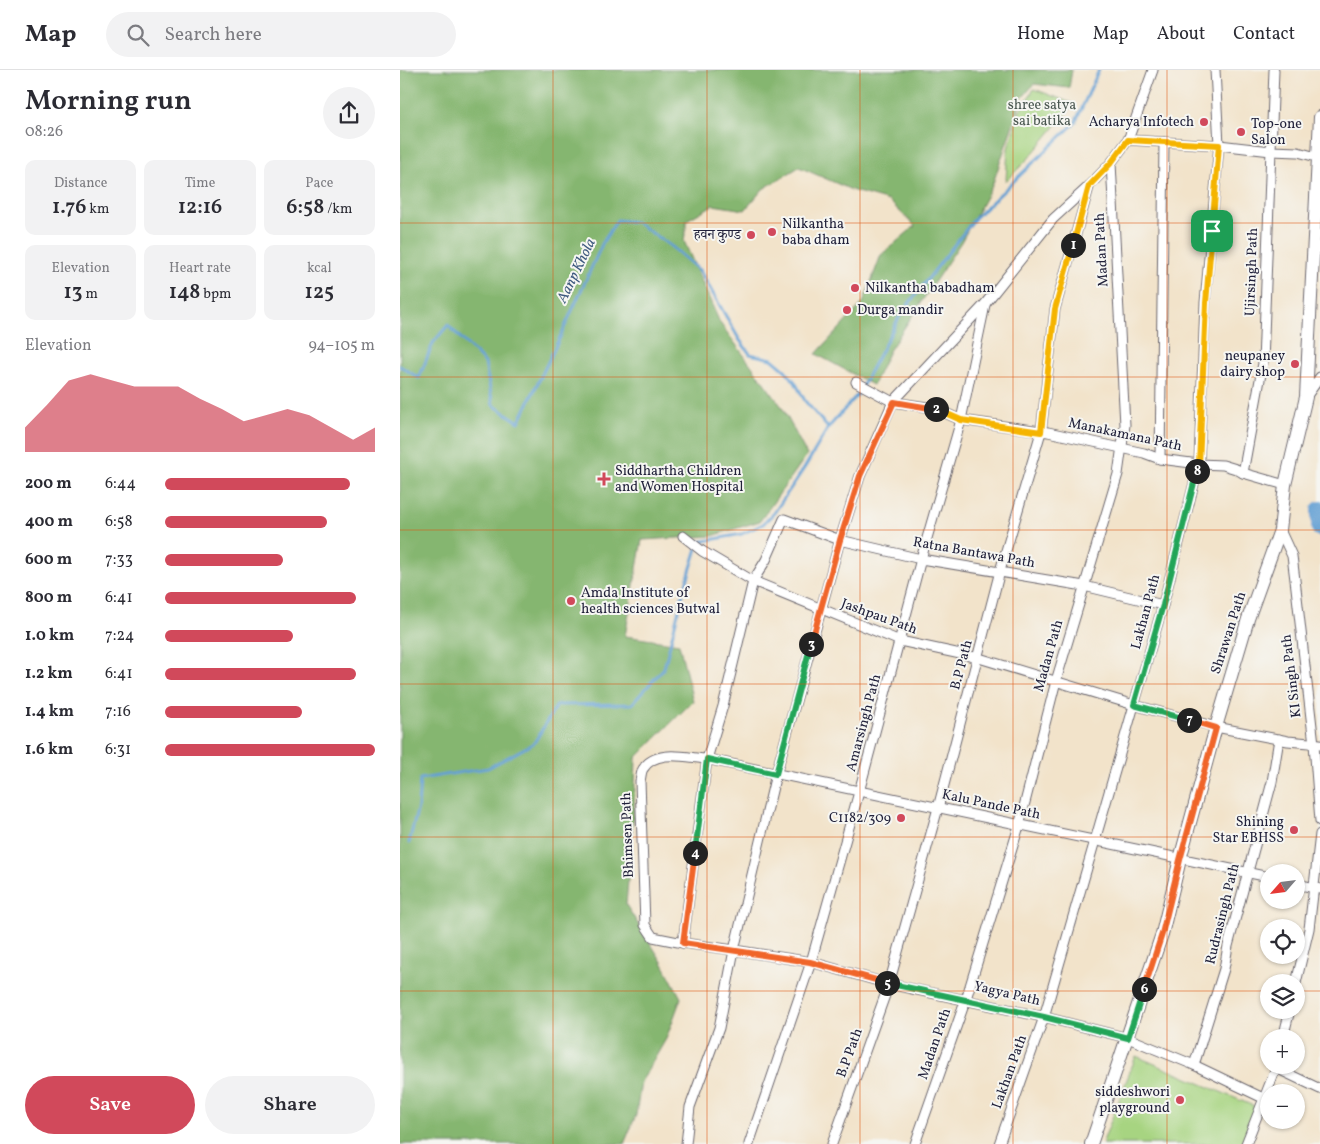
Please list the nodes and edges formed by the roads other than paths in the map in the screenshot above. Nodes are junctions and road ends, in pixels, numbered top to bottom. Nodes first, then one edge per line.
1 (1152, 70) edge
2 (1215, 70) edge
3 (1274, 70) edge
4 (1320, 118) edge
5 (1128, 140) junction
6 (1164, 142) junction
7 (1219, 145) junction
8 (1270, 151) junction
9 (1319, 158) edge
10 (1111, 163) junction
11 (1089, 186) junction
12 (1317, 250) edge
13 (985, 304) junction
14 (1320, 377) edge
15 (856, 382) dead end
16 (1306, 397) junction
17 (894, 402) junction
18 (961, 420) junction
19 (1041, 432) junction
20 (1122, 450) junction
21 (1160, 459) junction
22 (1199, 464) junction
23 (1243, 473) junction
24 (1285, 485) junction
25 (1280, 530) junction
26 (683, 536) dead end
27 (840, 540) junction
28 (921, 559) junction
29 (1000, 571) junction
30 (753, 581) junction
31 (1084, 586) junction
32 (1163, 605) junction
33 (820, 610) junction
34 (900, 642) junction
35 (978, 658) junction
36 (1056, 681) junction
37 (1134, 705) junction
38 (1216, 728) junction
39 (1279, 739) junction
40 (1317, 744) edge
41 (707, 759) junction
42 (776, 774) junction
43 (859, 792) junction
44 (938, 808) junction
45 (1320, 821) edge
46 (1019, 826) junction
47 (1320, 834) edge
48 (1094, 842) junction
49 (1180, 860) junction
50 (1248, 872) junction
51 (1260, 875) edge
52 (1317, 888) edge
53 (683, 943) junction
54 (734, 950) junction
55 (810, 962) junction
56 (1298, 974) edge
57 (889, 984) junction
58 (966, 999) junction
59 (1044, 1017) junction
60 (1128, 1038) junction
61 (1194, 1065) junction
62 (1294, 1074) edge
63 (1319, 1085) edge
64 (1260, 1097) edge
65 (1260, 1106) edge
66 (686, 1144) edge
67 (749, 1144) edge
68 (832, 1144) edge
69 (915, 1144) edge
70 (999, 1144) edge
71 (1091, 1144) edge
72 (1246, 1144) edge

1 - 5 street
2 - 7 street, Lakhan Path
3 - 8 street, Ujirsingh Path
4 - 9 street, Shrawan Path
5 - 6 street
5 - 10 street
6 - 7 street
6 - 21 street
7 - 8 street
7 - 22 street, Lakhan Path
8 - 9 street
8 - 23 street, Ujirsingh Path
9 - 12 street, Shrawan Path
10 - 11 street
10 - 20 street, Madan Path
11 - 13 street
11 - 19 street, B.P Path
12 - 16 street, Shrawan Path
13 - 17 street
13 - 18 street, Amarsingh Path
14 - 16 street
15 - 17 street, Manakamana Path
16 - 24 street, Shrawan Path
17 - 18 street, Manakamana Path
17 - 27 street
18 - 19 street, Manakamana Path
18 - 28 street, Amarsingh Path
19 - 20 street, Manakamana Path
19 - 29 street, B.P Path
20 - 21 street, Manakamana Path
20 - 31 street, Madan Path
21 - 22 street, Manakamana Path
22 - 23 street, Manakamana Path
22 - 32 street, Lakhan Path
23 - 24 street, Manakamana Path
24 - 25 street, Shrawan Path
25 - 38 street, Shrawan Path
25 - 40 street, KI Singh Path
26 - 30 street, Jashpau Path
27 - 28 street, Ratna Bantawa Path
27 - 30 street, Ratna Bantawa Path
27 - 33 street
28 - 29 street, Ratna Bantawa Path
28 - 34 street, Amarsingh Path
29 - 31 street, Ratna Bantawa Path
29 - 35 street, B.P Path
30 - 33 street, Jashpau Path
30 - 41 street
31 - 32 street, Ratna Bantawa Path
31 - 36 street, Madan Path
32 - 37 street, Lakhan Path
33 - 34 street, Jashpau Path
33 - 42 street
34 - 35 street, Jashpau Path
34 - 43 street, Amarsingh Path
35 - 36 street, Jashpau Path
35 - 44 street, B.P Path
36 - 37 street, Jashpau Path
36 - 46 street, Madan Path
37 - 38 street, Jashpau Path
37 - 48 street, Lakhan Path
38 - 39 street, Jashpau Path
38 - 49 street, Shrawan Path
39 - 40 street, Jashpau Path
39 - 50 street, Rudrasingh Path
40 - 45 street, KI Singh Path
41 - 42 street, Kalu Pande Path
41 - 53 street
41 - 53 street, Bhimsen Path
42 - 43 street, Kalu Pande Path
42 - 54 street
43 - 44 street, Kalu Pande Path
43 - 55 street, Amarsingh Path
44 - 46 street, Kalu Pande Path
44 - 57 street, B.P Path
46 - 48 street, Kalu Pande Path
46 - 58 street, Madan Path
47 - 52 street
48 - 49 street, Kalu Pande Path
48 - 59 street, Lakhan Path
49 - 50 street, Kalu Pande Path
49 - 60 street, Shrawan Path
50 - 51 street, Kalu Pande Path
50 - 61 street, Rudrasingh Path
52 - 56 street
53 - 54 street, Bhimsen Path
54 - 55 street, Yagya Path
54 - 66 street
55 - 57 street, Yagya Path
55 - 67 street, Amarsingh Path
57 - 58 street, Yagya Path
57 - 68 street, B.P Path
58 - 59 street, Yagya Path
58 - 69 street, Madan Path
59 - 60 street, Yagya Path
59 - 70 street, Lakhan Path
60 - 61 street, Yagya Path
60 - 71 street, Shrawan Path
61 - 64 street, Yagya Path
62 - 63 street
65 - 72 street

